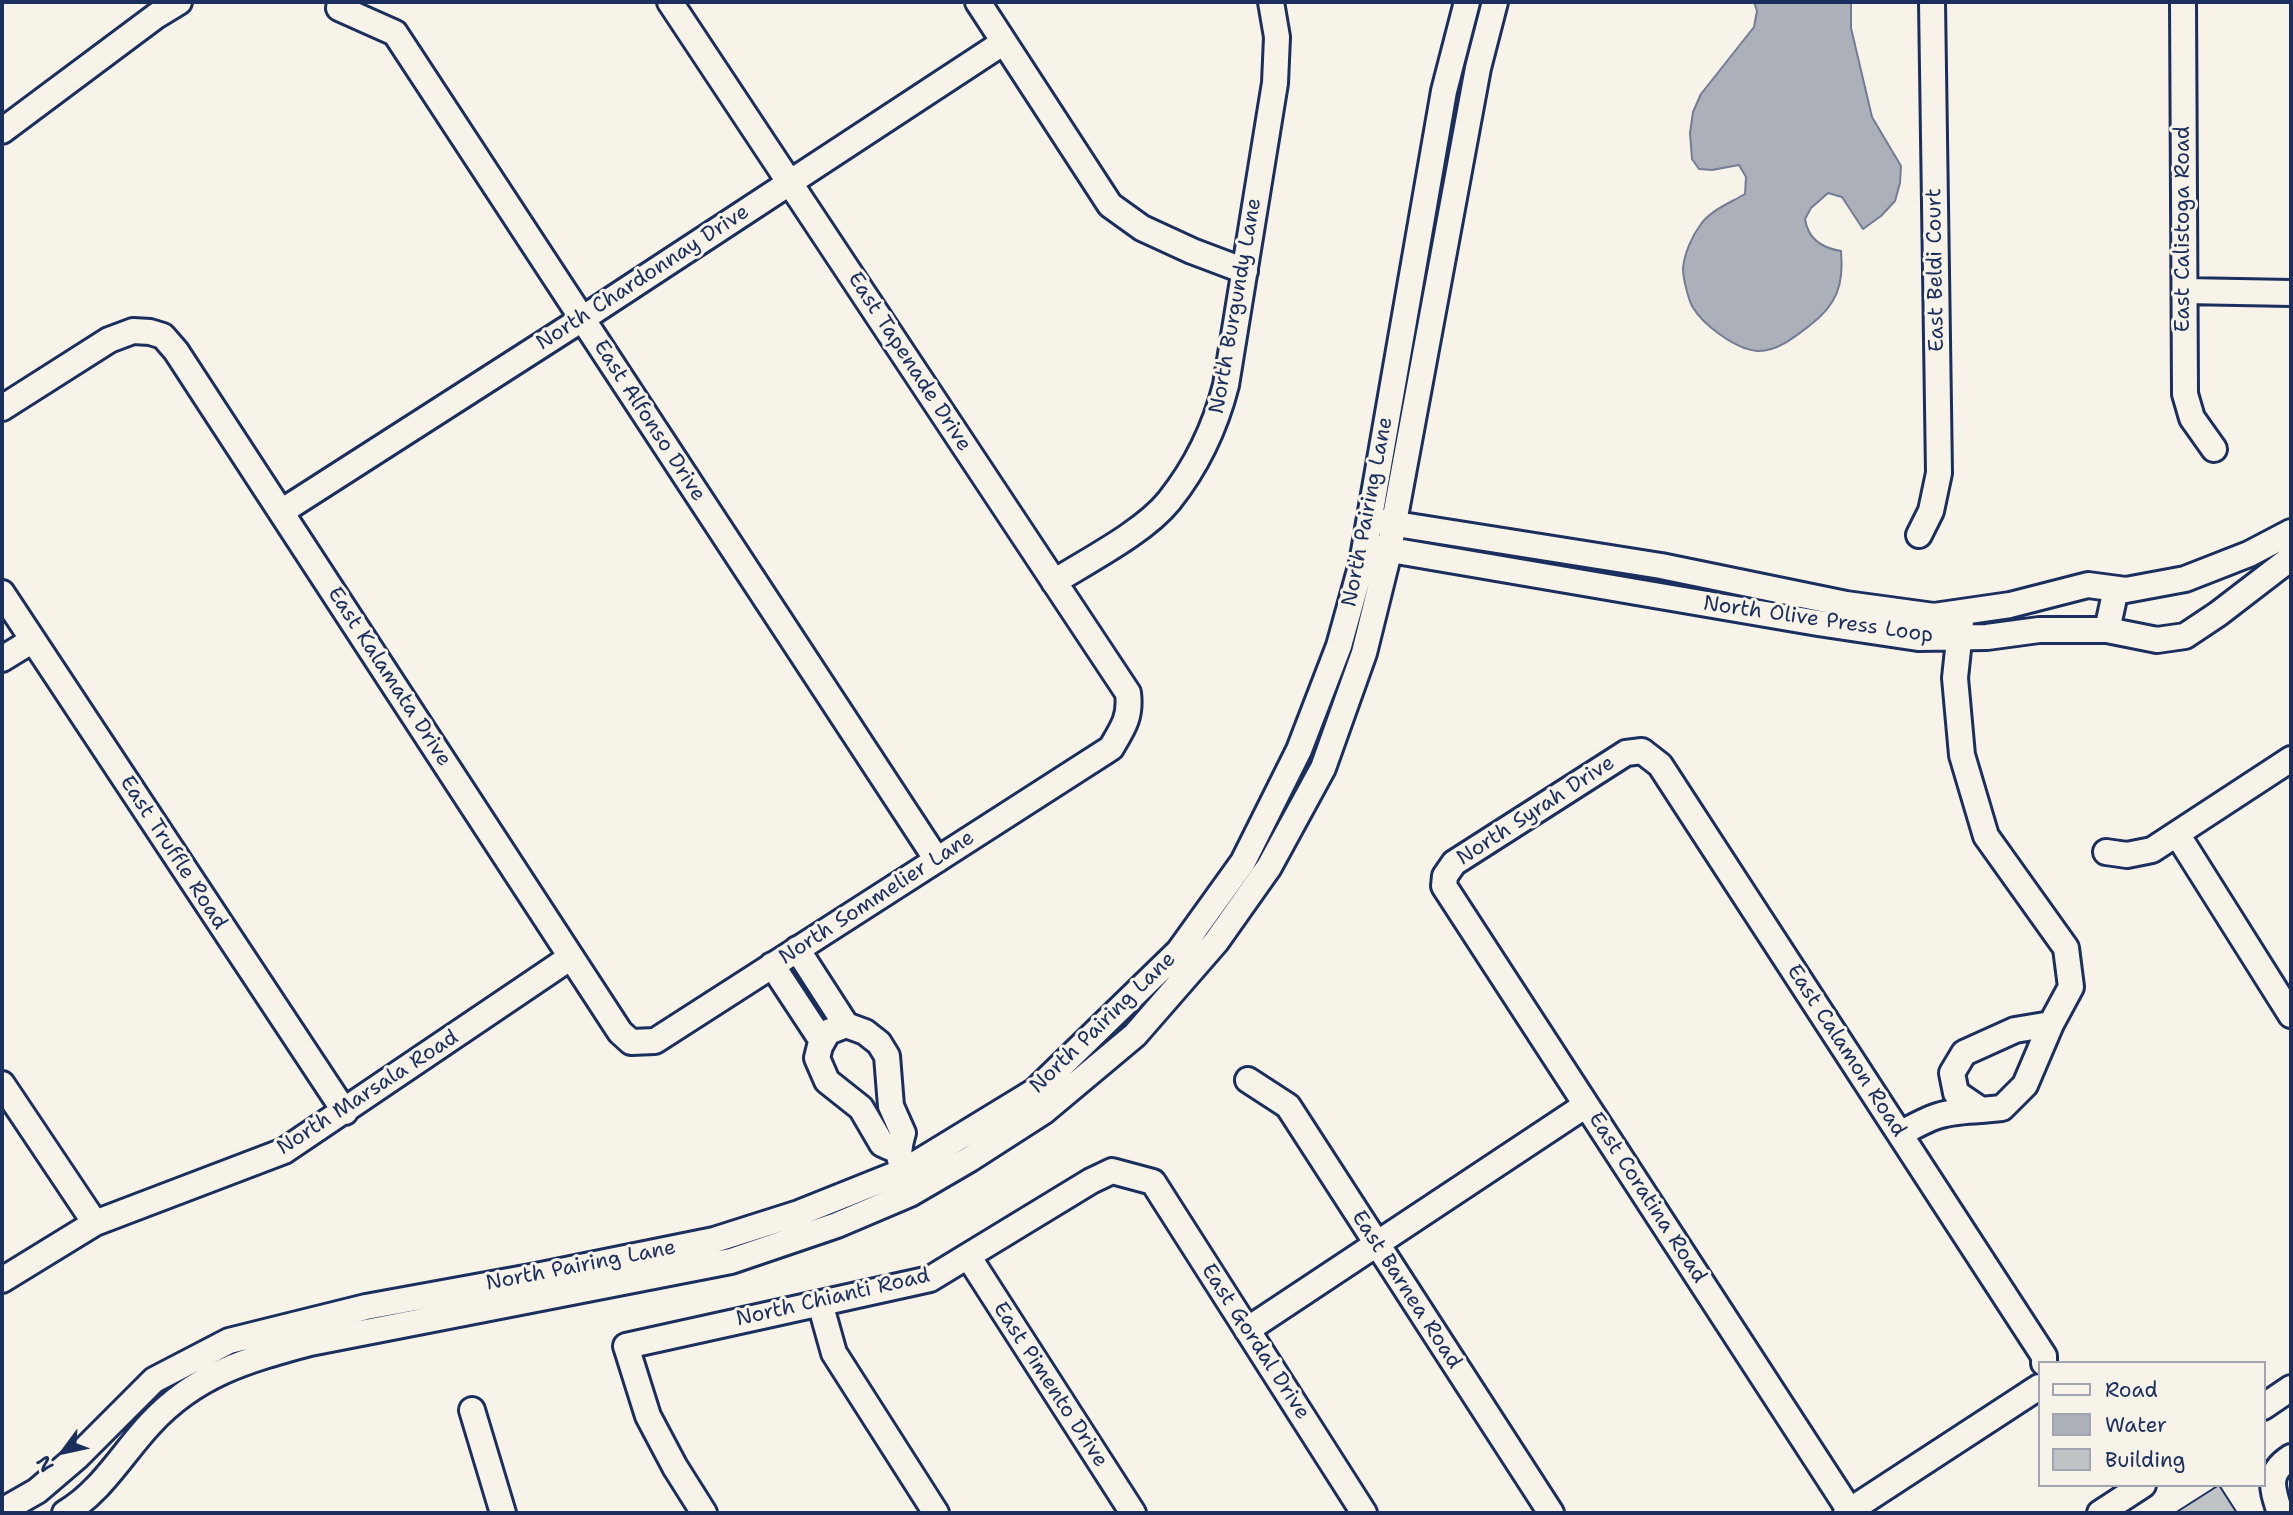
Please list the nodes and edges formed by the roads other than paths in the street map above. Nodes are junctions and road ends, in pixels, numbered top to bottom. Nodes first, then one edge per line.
1 (179, 2) edge
2 (670, 2) edge
3 (978, 2) edge
4 (1271, 2) edge
5 (1466, 2) edge
6 (1495, 2) edge
7 (1932, 2) edge
8 (2183, 2) edge
9 (339, 8) dead end
10 (1004, 42) junction
11 (2, 131) edge
12 (790, 183) junction
13 (1245, 271) junction
14 (2185, 290) junction
15 (2291, 293) edge
16 (582, 319) junction
17 (2, 408) edge
18 (2214, 449) dead end
19 (281, 512) junction
20 (1381, 522) junction
21 (2291, 532) edge
22 (1919, 535) dead end
23 (1377, 548) junction
24 (2291, 558) edge
25 (1055, 582) junction
26 (2116, 589) junction
27 (2, 593) edge
28 (1962, 612) junction
29 (1920, 626) junction
30 (2107, 630) junction
31 (1959, 637) junction
32 (33, 640) junction
33 (2, 659) edge
34 (1124, 727) joint
35 (1642, 751) joint
36 (2291, 759) edge
37 (2178, 834) junction
38 (2106, 852) dead end
39 (936, 860) junction
40 (1444, 886) joint
41 (797, 949) junction
42 (571, 957) junction
43 (772, 965) junction
44 (2291, 1014) edge
45 (2051, 1024) junction
46 (846, 1025) junction
47 (620, 1032) joint
48 (822, 1041) junction
49 (1952, 1073) junction
50 (1248, 1080) dead end
51 (2, 1084) edge
52 (1586, 1105) junction
53 (1981, 1111) junction
54 (345, 1112) junction
55 (1900, 1134) junction
56 (906, 1171) junction
57 (1140, 1178) joint
58 (95, 1223) junction
59 (1377, 1244) junction
60 (968, 1256) junction
61 (2, 1280) edge
62 (820, 1303) junction
63 (442, 1305) junction
64 (1247, 1330) junction
65 (2044, 1359) edge
66 (2038, 1388) edge
67 (2291, 1388) edge
68 (2265, 1406) edge
69 (472, 1410) dead end
70 (2291, 1457) edge
71 (2140, 1487) edge
72 (2, 1511) edge
73 (1848, 1512) edge
74 (65, 1513) edge
75 (503, 1513) edge
76 (705, 1513) edge
77 (936, 1513) edge
78 (1133, 1513) edge
79 (1364, 1513) edge
80 (1551, 1513) edge
81 (2100, 1513) edge
82 (2280, 1513) edge

1 - 11 street
2 - 12 street, East Tapenade Drive
3 - 10 street
4 - 13 street, North Burgundy Lane
5 - 20 street, North Pairing Lane
6 - 20 street, North Pairing Lane
7 - 22 street, East Beldi Court
8 - 14 street, East Calistoga Road
9 - 16 street, East Alfonso Drive
10 - 12 street, North Chardonnay Drive
10 - 13 street
12 - 16 street, North Chardonnay Drive
12 - 25 street, East Tapenade Drive
13 - 25 street, North Burgundy Lane
14 - 15 street
14 - 18 street, East Calistoga Road
16 - 19 street, North Chardonnay Drive
16 - 39 street, East Alfonso Drive
17 - 19 street, East Kalamata Drive
19 - 42 street, East Kalamata Drive
20 - 23 street, North Pairing Lane
20 - 29 street, North Olive Press Loop
21 - 26 street, North Olive Press Loop
23 - 29 street, North Olive Press Loop
23 - 56 street, North Pairing Lane
24 - 30 street, North Olive Press Loop
25 - 34 street, East Tapenade Drive
26 - 28 street, North Olive Press Loop
26 - 30 street
27 - 32 street, East Truffle Road
28 - 29 street, North Olive Press Loop
28 - 31 street
29 - 31 street, North Olive Press Loop
30 - 31 street, North Olive Press Loop
31 - 45 street
32 - 33 street
32 - 54 street, East Truffle Road
34 - 39 street, North Sommelier Lane
35 - 40 street, North Syrah Drive
35 - 55 street, East Calamon Road
36 - 37 street
37 - 38 street
37 - 44 street
39 - 41 street, North Sommelier Lane
40 - 52 street, East Coratina Road
41 - 43 street, North Sommelier Lane
41 - 46 street
42 - 47 street, East Kalamata Drive
42 - 54 street, North Marsala Road
43 - 47 street, North Sommelier Lane
43 - 48 street
45 - 49 street
45 - 53 street
46 - 48 street
46 - 56 street
48 - 56 street
49 - 53 street
49 - 55 street
50 - 59 street, East Barnea Road
51 - 58 street
52 - 59 street
52 - 73 street, East Coratina Road
53 - 55 street
54 - 58 street, North Marsala Road
55 - 65 street, East Calamon Road
56 - 63 street, North Pairing Lane
57 - 60 street, North Chianti Road
57 - 64 street, East Gordal Drive
58 - 61 street, North Marsala Road
59 - 64 street
59 - 80 street, East Barnea Road
60 - 62 street, North Chianti Road
60 - 78 street, East Pimento Drive
62 - 76 street, North Chianti Road
62 - 77 street
63 - 72 street, North Pairing Lane
63 - 74 street, North Pairing Lane
64 - 79 street, East Gordal Drive
66 - 73 street
67 - 68 street
69 - 75 street
70 - 82 street
71 - 81 street

